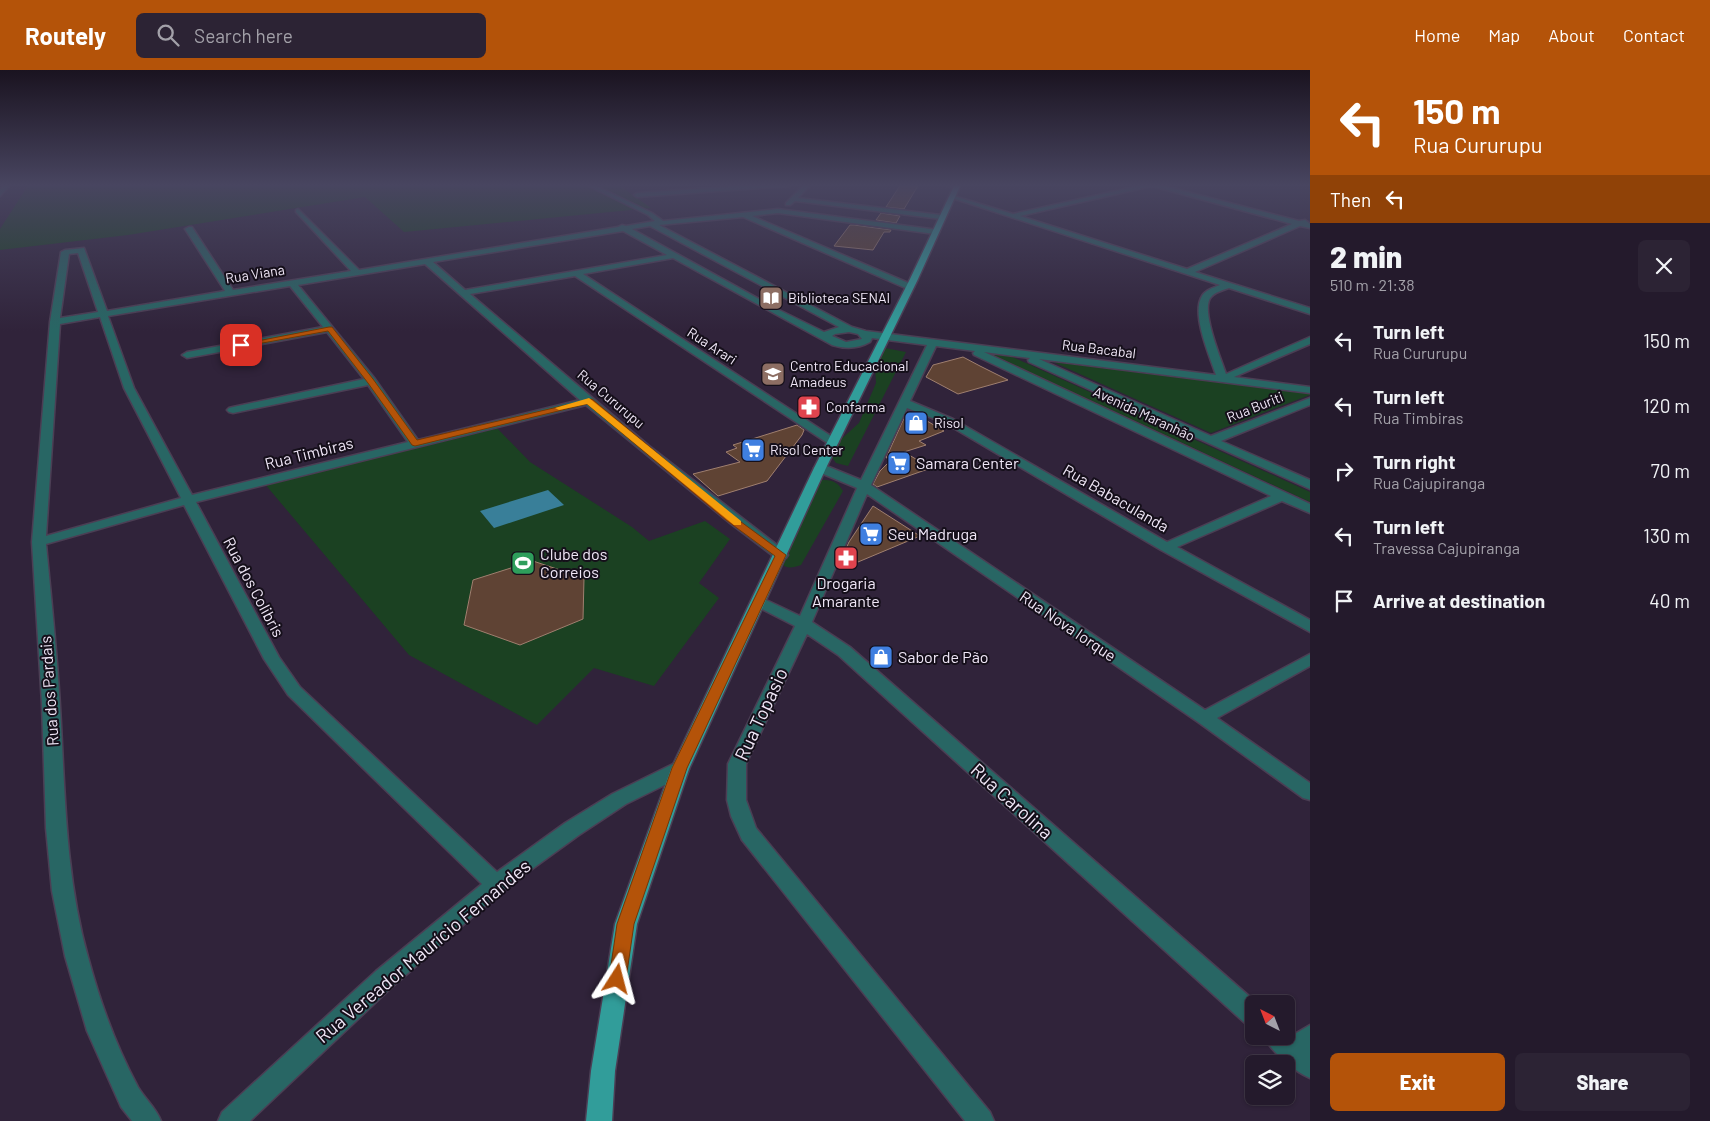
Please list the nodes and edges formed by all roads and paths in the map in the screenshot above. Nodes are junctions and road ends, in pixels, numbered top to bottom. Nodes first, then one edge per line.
1 (191, 233) edge
2 (319, 233) edge
3 (586, 233) edge
4 (633, 233) edge
5 (668, 233) edge
6 (786, 233) edge
7 (935, 233) edge
8 (1068, 233) edge
9 (1276, 233) edge
10 (71, 250) joint
11 (673, 256) junction
12 (426, 260) junction
13 (356, 271) junction
14 (1188, 272) junction
15 (576, 274) junction
16 (291, 282) junction
17 (1229, 285) junction
18 (910, 287) junction
19 (230, 292) junction
20 (463, 293) junction
21 (1310, 310) edge
22 (102, 314) junction
23 (55, 322) junction
24 (329, 329) junction
25 (849, 329) junction
26 (865, 334) junction
27 (826, 337) junction
28 (885, 338) junction
29 (1310, 340) edge
30 (932, 344) junction
31 (848, 345) junction
32 (966, 347) junction
33 (1018, 353) junction
34 (187, 355) dead end
35 (875, 356) junction
36 (1222, 379) junction
37 (371, 381) junction
38 (1310, 390) edge
39 (589, 401) junction
40 (1310, 401) edge
41 (904, 403) junction
42 (233, 410) dead end
43 (1212, 440) junction
44 (833, 442) junction
45 (415, 443) junction
46 (820, 468) junction
47 (1310, 485) edge
48 (864, 486) junction
49 (1281, 496) junction
50 (188, 500) junction
51 (1310, 509) edge
52 (39, 542) junction
53 (1166, 547) junction
54 (781, 555) junction
55 (759, 602) junction
56 (804, 624) junction
57 (1310, 627) edge
58 (1310, 658) edge
59 (1204, 718) junction
60 (680, 768) junction
61 (1310, 793) edge
62 (496, 884) junction
63 (1245, 1008) edge
64 (148, 1121) edge
65 (231, 1121) edge
66 (598, 1121) edge
67 (981, 1121) edge

1 - 19 street
2 - 13 street
3 - 12 street, Rua Viana
4 - 11 street
5 - 25 street, Rua Bacabal
6 - 18 street
7 - 18 main road
8 - 14 street
9 - 14 street
10 - 22 street, Rua dos Colibris
10 - 23 street, Rua dos Pardais
11 - 15 street
11 - 27 street
12 - 13 street, Rua Viana
12 - 20 street, Rua Cururupu
13 - 16 street, Rua Viana
14 - 17 street
15 - 20 street
15 - 44 street, Rua Arari
16 - 19 street, Rua Viana
16 - 24 street
17 - 21 street
17 - 36 street
18 - 28 main road
19 - 22 street, Rua Viana
20 - 39 street, Rua Cururupu
22 - 23 street, Rua Viana
22 - 50 street, Rua dos Colibris
23 - 52 street, Rua dos Pardais
24 - 34 street
24 - 37 street
25 - 26 street, Rua Bacabal
25 - 27 street
26 - 28 street, Rua Bacabal
26 - 31 street
27 - 31 street
28 - 30 street, Rua Bacabal
28 - 35 main road
29 - 36 street
30 - 32 street, Rua Bacabal
30 - 41 street, Rua Topasio
31 - 35 street
32 - 33 street, Rua Bacabal
32 - 49 street, Avenida Maranhão
33 - 36 street, Rua Bacabal
33 - 43 street, Avenida Maranhão
35 - 44 main road
36 - 38 street, Rua Bacabal
37 - 42 street
37 - 45 street
39 - 45 street, Rua Timbiras
39 - 54 street, Rua Cururupu
40 - 43 street, Rua Buriti
41 - 48 street, Rua Topasio
41 - 53 street, Rua Babaculanda
43 - 47 street, Avenida Maranhão
44 - 46 main road
45 - 50 street, Rua Timbiras
46 - 48 street, Rua Nova Iorque
46 - 54 main road
48 - 56 street, Rua Topasio
48 - 59 street, Rua Nova Iorque
49 - 51 street, Avenida Maranhão
49 - 53 street
50 - 52 street, Rua Timbiras
50 - 62 street, Rua dos Colibris
52 - 64 street, Rua dos Pardais
53 - 57 street, Rua Babaculanda
54 - 55 main road
55 - 56 street, Rua Carolina
55 - 60 main road
56 - 63 street, Rua Carolina
56 - 67 street, Rua Topasio
58 - 59 street
59 - 61 street, Rua Nova Iorque
60 - 62 street, Rua Vereador Maurício Fernandes
60 - 66 main road
62 - 65 street, Rua Vereador Maurício Fernandes

